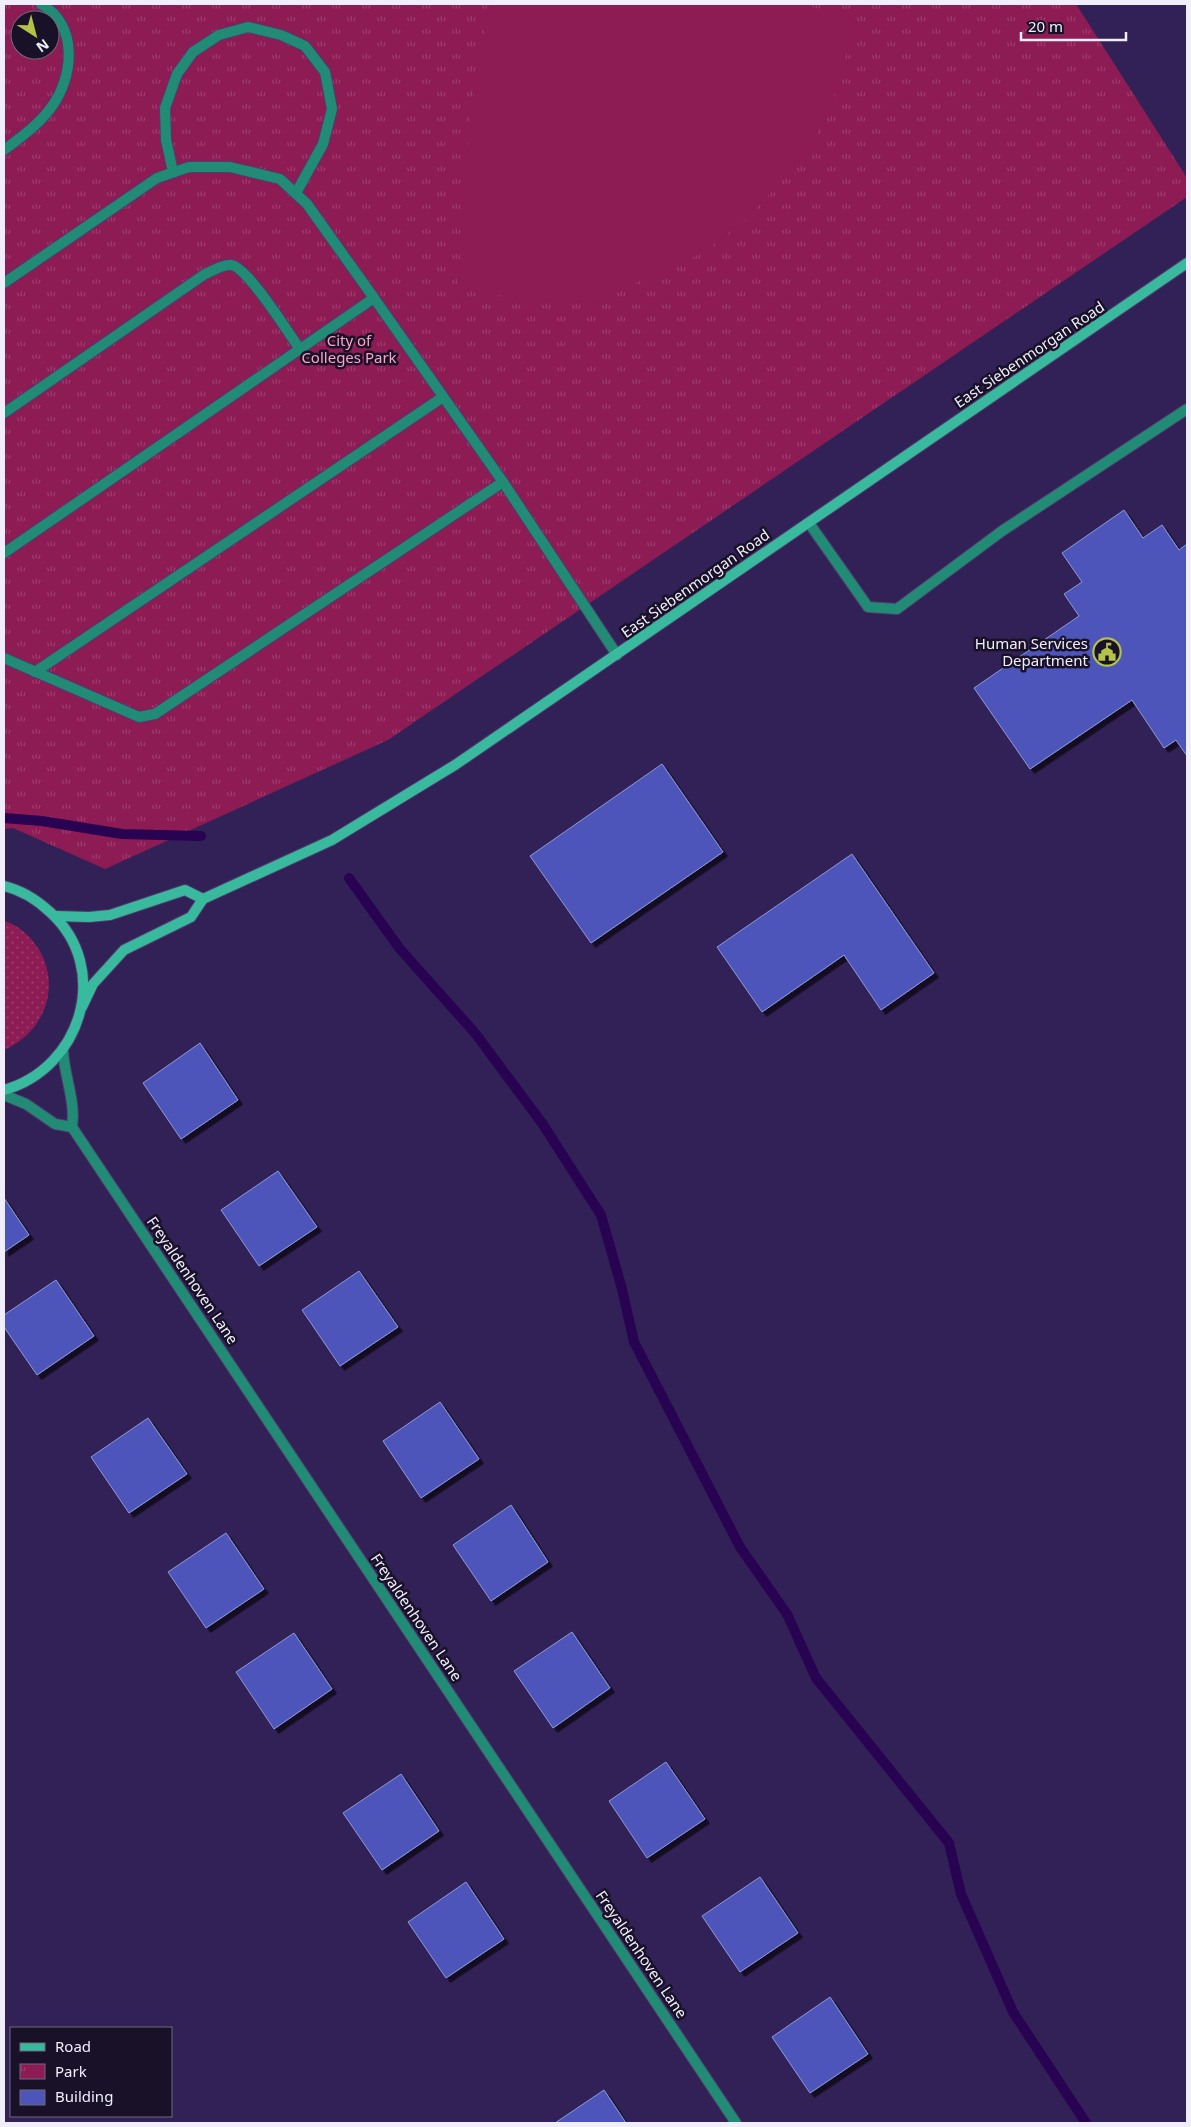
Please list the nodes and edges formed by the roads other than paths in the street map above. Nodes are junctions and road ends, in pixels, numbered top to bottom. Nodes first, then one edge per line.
1 (40, 4) edge
2 (4, 150) edge
3 (174, 172) junction
4 (296, 193) junction
5 (1187, 263) edge
6 (4, 283) edge
7 (374, 298) junction
8 (300, 349) junction
9 (443, 396) junction
10 (1187, 409) edge
11 (4, 413) edge
12 (503, 482) junction
13 (808, 523) junction
14 (4, 553) edge
15 (617, 655) junction
16 (4, 658) edge
17 (35, 672) junction
18 (4, 886) edge
19 (203, 898) junction
20 (55, 916) junction
21 (82, 1006) junction
22 (63, 1050) junction
23 (4, 1090) edge
24 (4, 1095) edge
25 (72, 1127) junction
26 (736, 2123) edge

1 - 2 street
3 - 4 street
3 - 4 street
3 - 6 street
4 - 7 street
5 - 13 street, East Siebenmorgan Road
7 - 8 street
7 - 9 street
8 - 11 street
8 - 14 street
9 - 12 street
9 - 17 street
10 - 13 street
12 - 15 street
12 - 17 street
13 - 15 street, East Siebenmorgan Road
15 - 19 street, East Siebenmorgan Road
16 - 17 street
18 - 20 street
19 - 20 street
19 - 21 street
20 - 21 street
21 - 22 street
22 - 23 street
22 - 25 street
24 - 25 street
25 - 26 street, Freyaldenhoven Lane

